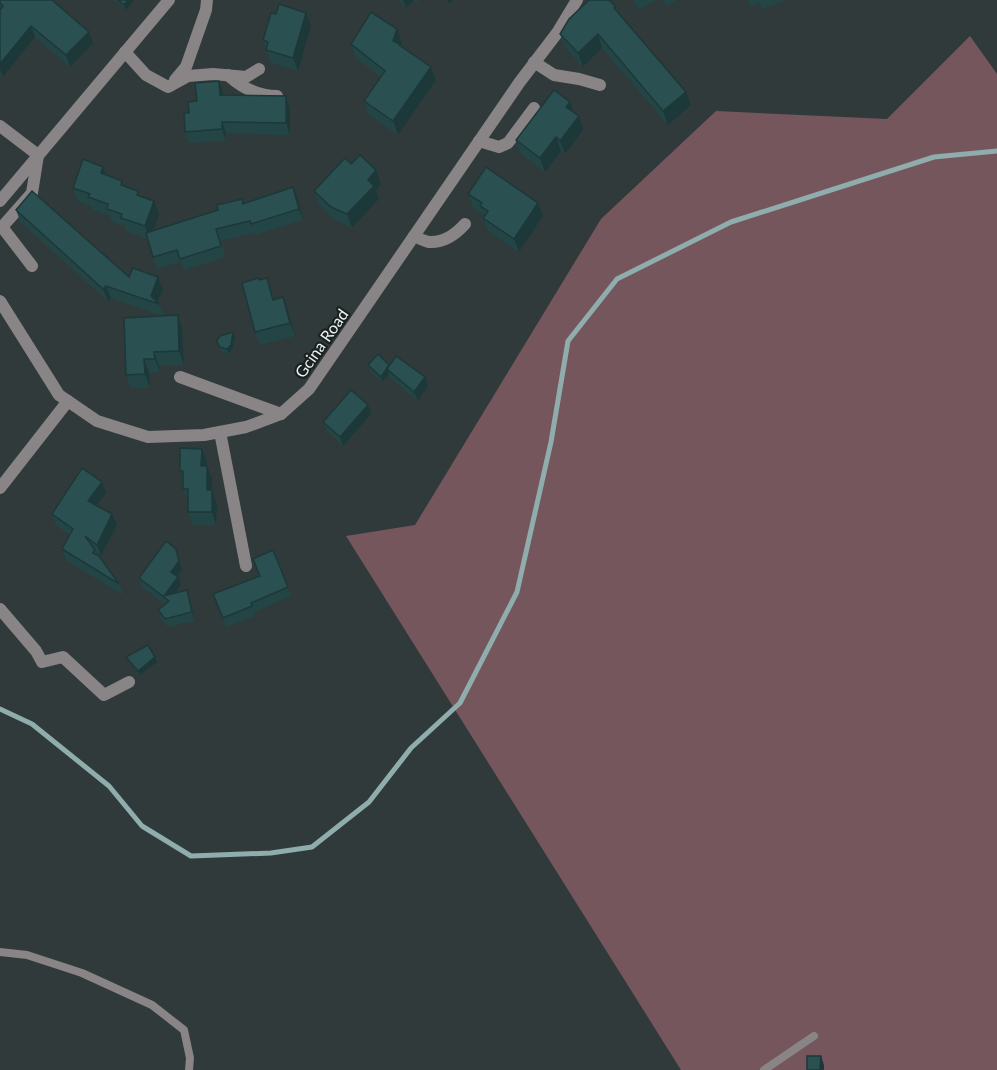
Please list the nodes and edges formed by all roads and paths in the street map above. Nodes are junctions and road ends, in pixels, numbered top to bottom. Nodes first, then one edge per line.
1 (168, 0) edge
2 (207, 0) edge
3 (577, 0) edge
4 (124, 52) junction
5 (534, 62) junction
6 (259, 69) dead end
7 (228, 75) junction
8 (600, 84) dead end
9 (168, 87) junction
10 (277, 96) edge
11 (534, 108) dead end
12 (0, 126) edge
13 (479, 141) junction
14 (38, 155) junction
15 (0, 201) edge
16 (465, 224) dead end
17 (414, 236) junction
18 (32, 266) dead end
19 (0, 301) edge
20 (180, 377) dead end
21 (68, 401) junction
22 (281, 414) junction
23 (220, 432) junction
24 (0, 488) edge
25 (246, 566) dead end
26 (0, 609) edge
27 (129, 682) dead end
28 (0, 952) edge
29 (814, 1036) dead end
30 (189, 1070) edge
31 (764, 1070) edge

1 - 4 street
2 - 9 street
3 - 5 street, Gcina Road
4 - 9 street
4 - 14 street
5 - 8 street
5 - 13 street, Gcina Road
6 - 7 street
7 - 9 street
7 - 10 street
11 - 13 street
12 - 14 street
13 - 17 street, Gcina Road
14 - 15 street
14 - 18 street
16 - 17 street
17 - 22 street, Gcina Road
19 - 21 street, Gcina Road
20 - 22 street
21 - 23 street, Gcina Road
21 - 24 street
22 - 23 street, Gcina Road
23 - 25 street
26 - 27 street
28 - 30 lane
29 - 31 lane

